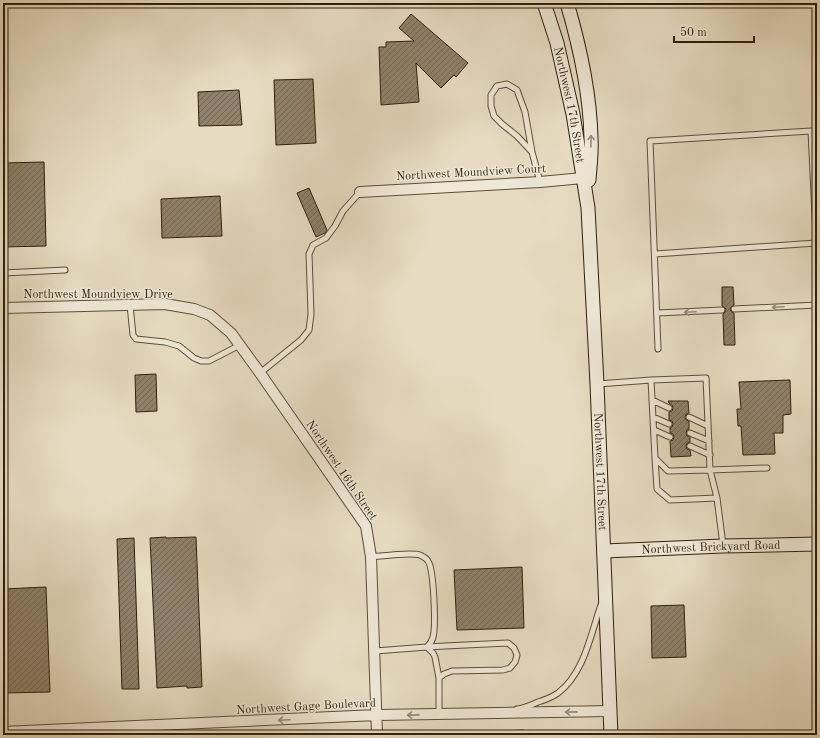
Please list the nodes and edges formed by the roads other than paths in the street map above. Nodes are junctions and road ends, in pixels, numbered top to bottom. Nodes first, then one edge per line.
1 (544, 3) edge
2 (567, 3) edge
3 (532, 152) junction
4 (583, 178) junction
5 (540, 182) junction
6 (360, 192) joint
7 (588, 208) junction
8 (816, 243) edge
9 (655, 254) junction
10 (817, 258) edge
11 (65, 270) dead end
12 (3, 273) edge
13 (130, 305) junction
14 (817, 305) edge
15 (3, 308) edge
16 (194, 309) joint
17 (734, 309) dead end
18 (722, 310) dead end
19 (657, 313) junction
20 (240, 345) junction
21 (658, 349) dead end
22 (260, 372) junction
23 (651, 380) junction
24 (597, 384) junction
25 (652, 400) junction
26 (669, 408) dead end
27 (653, 417) junction
28 (689, 418) dead end
29 (669, 424) dead end
30 (708, 426) junction
31 (654, 430) junction
32 (690, 433) dead end
33 (670, 437) dead end
34 (709, 441) junction
35 (690, 446) dead end
36 (710, 455) junction
37 (655, 458) junction
38 (767, 468) dead end
39 (710, 470) junction
40 (717, 498) junction
41 (817, 544) edge
42 (723, 546) junction
43 (604, 551) junction
44 (371, 557) junction
45 (605, 592) junction
46 (427, 648) junction
47 (375, 651) junction
48 (439, 678) junction
49 (610, 711) junction
50 (439, 714) junction
51 (491, 714) junction
52 (377, 715) junction
53 (3, 732) edge
54 (377, 735) edge
55 (608, 735) edge

1 - 4 main road, Northwest 17th Street
7 -> 2 main road, Northwest 17th Street
3 - 3 lane
3 - 5 lane
4 - 5 street, Northwest Moundview Court
4 - 7 main road, Northwest 17th Street
5 - 6 street, Northwest Moundview Court
6 - 22 lane
7 - 24 main road, Northwest 17th Street
8 - 9 lane
8 - 9 lane
8 - 10 lane
9 - 19 lane
11 - 12 lane
13 - 15 street, Northwest Moundview Drive
13 - 16 street, Northwest Moundview Drive
13 - 20 lane
14 -> 17 lane
16 - 20 street, Northwest 16th Street
18 -> 19 lane
19 - 21 lane
20 - 22 street, Northwest 16th Street
22 - 44 street, Northwest 16th Street
23 - 24 lane
23 - 25 lane
23 - 30 lane
24 - 43 main road, Northwest 17th Street
25 - 26 lane
25 - 27 lane
27 - 29 lane
27 - 31 lane
28 - 30 lane
30 - 34 lane
31 - 33 lane
31 - 37 lane
32 - 34 lane
34 - 36 lane
35 - 36 lane
36 - 39 lane
37 - 39 lane
37 - 40 lane
38 - 39 lane
39 - 40 lane
40 - 42 lane
41 - 42 main road, Northwest Brickyard Road
42 - 43 main road, Northwest Brickyard Road
43 - 45 main road, Northwest 17th Street
44 - 46 lane
44 - 47 street, Northwest 16th Street
45 - 49 main road, Northwest 17th Street
45 - 51 lane
46 - 47 lane
46 - 48 lane
46 - 48 lane
47 - 52 street, Northwest 16th Street
48 - 50 lane
49 -> 51 street, Northwest Gage Boulevard
49 - 55 main road, Northwest 17th Street
50 - 51 street, Northwest Gage Boulevard
50 -> 52 street, Northwest Gage Boulevard
52 -> 53 street, Northwest Gage Boulevard
52 - 54 street, Northwest 16th Street

